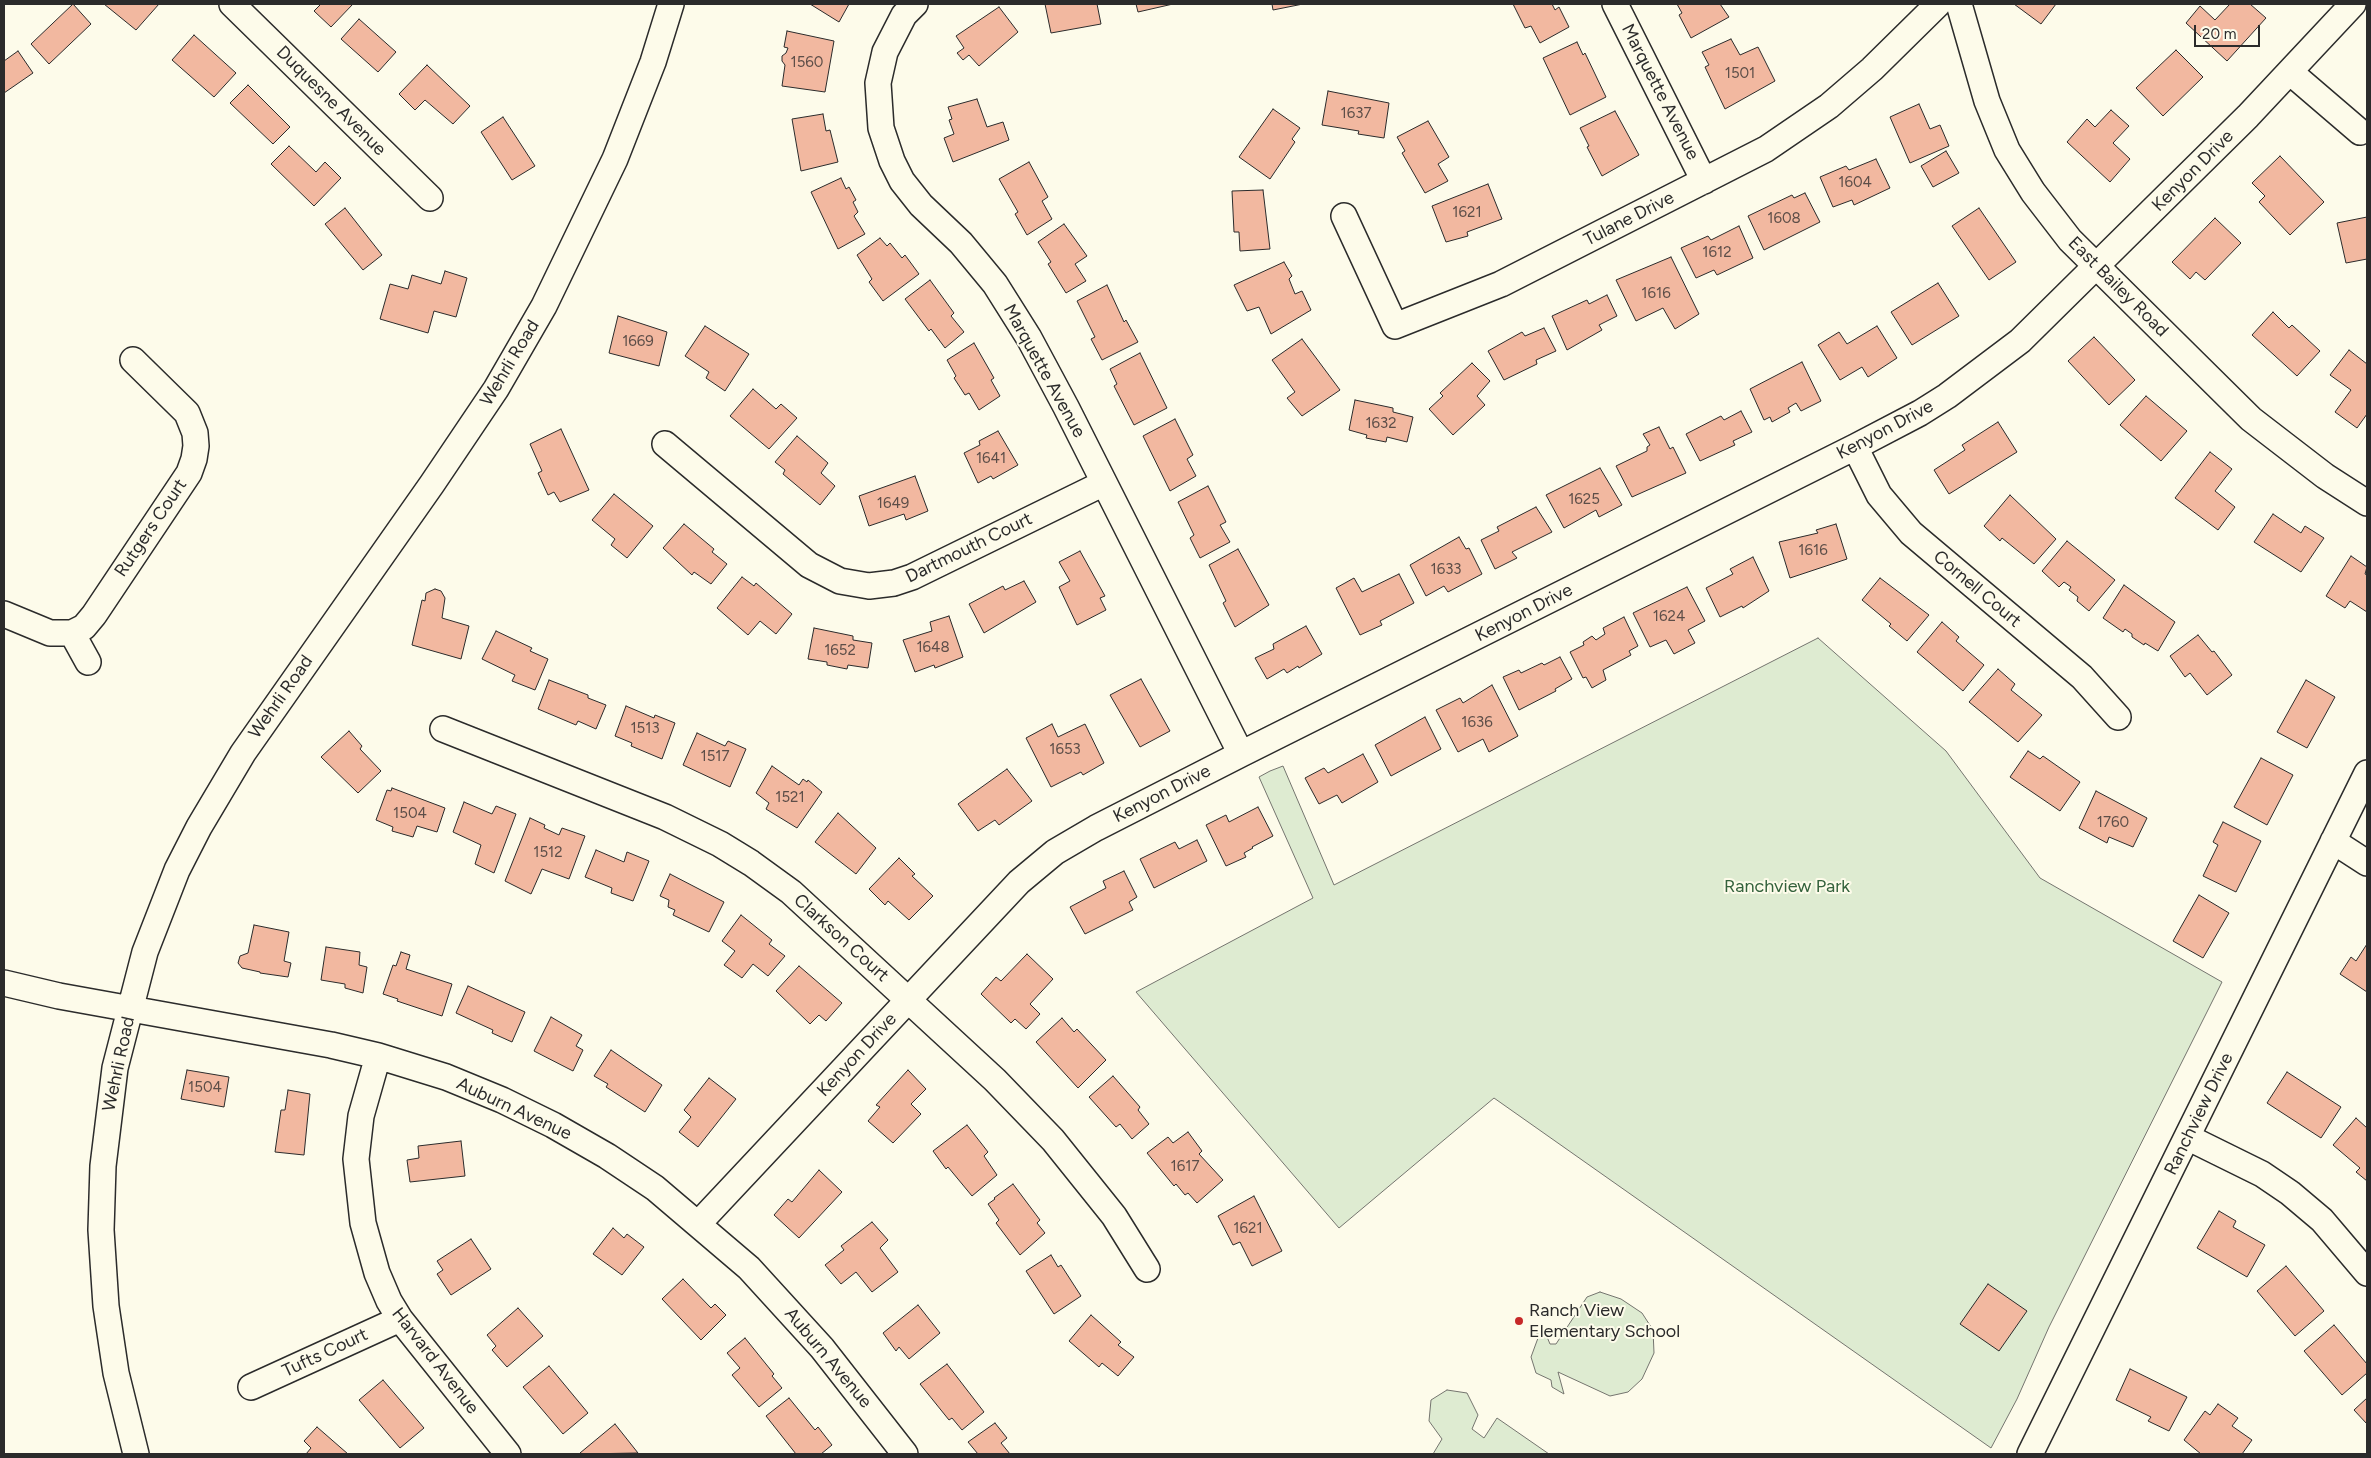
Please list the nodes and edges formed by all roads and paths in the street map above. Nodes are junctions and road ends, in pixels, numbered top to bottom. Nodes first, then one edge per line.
1 (232, 4) edge
2 (671, 4) edge
3 (914, 4) edge
4 (1616, 4) edge
5 (1938, 4) edge
6 (1959, 4) edge
7 (2353, 4) edge
8 (2290, 72) junction
9 (2360, 132) dead end
10 (1704, 181) junction
11 (430, 198) dead end
12 (1344, 216) dead end
13 (2097, 266) junction
14 (134, 360) dead end
15 (665, 444) dead end
16 (1855, 447) junction
17 (1104, 482) junction
18 (2367, 503) edge
19 (4, 614) edge
20 (72, 633) junction
21 (88, 662) dead end
22 (2118, 716) dead end
23 (443, 729) dead end
24 (1241, 754) junction
25 (2367, 773) edge
26 (2333, 841) junction
27 (2367, 863) edge
28 (4, 983) edge
29 (908, 999) junction
30 (130, 1009) junction
31 (378, 1056) junction
32 (2187, 1137) junction
33 (699, 1224) junction
34 (1147, 1269) dead end
35 (2367, 1273) edge
36 (400, 1319) junction
37 (250, 1387) dead end
38 (136, 1454) edge
39 (508, 1454) edge
40 (905, 1454) edge
41 (2030, 1454) edge

1 - 11 street, Duquesne Avenue
2 - 30 street, Wehrli Road
3 - 17 street, Marquette Avenue
4 - 10 street, Marquette Avenue
5 - 10 street, Tulane Drive
6 - 13 street, East Bailey Road
7 - 8 street, Kenyon Drive
8 - 9 street
8 - 13 street, Kenyon Drive
10 - 12 street, Tulane Drive
13 - 16 street, Kenyon Drive
13 - 18 street, East Bailey Road
14 - 20 street, Rutgers Court
15 - 17 street, Dartmouth Court
16 - 22 street, Cornell Court
16 - 24 street, Kenyon Drive
17 - 24 street, Marquette Avenue
19 - 20 street
20 - 21 street
23 - 29 street, Clarkson Court
24 - 29 street, Kenyon Drive
25 - 26 street, Ranchview Drive
26 - 27 street
26 - 32 street, Ranchview Drive
28 - 30 street, Auburn Avenue
29 - 33 street, Kenyon Drive
29 - 34 street, Clarkson Court
30 - 31 street, Auburn Avenue
30 - 38 street, Wehrli Road
31 - 33 street, Auburn Avenue
31 - 36 street, Harvard Avenue
32 - 35 street
32 - 41 street, Ranchview Drive
33 - 40 street, Auburn Avenue
36 - 37 street, Tufts Court
36 - 39 street, Harvard Avenue

